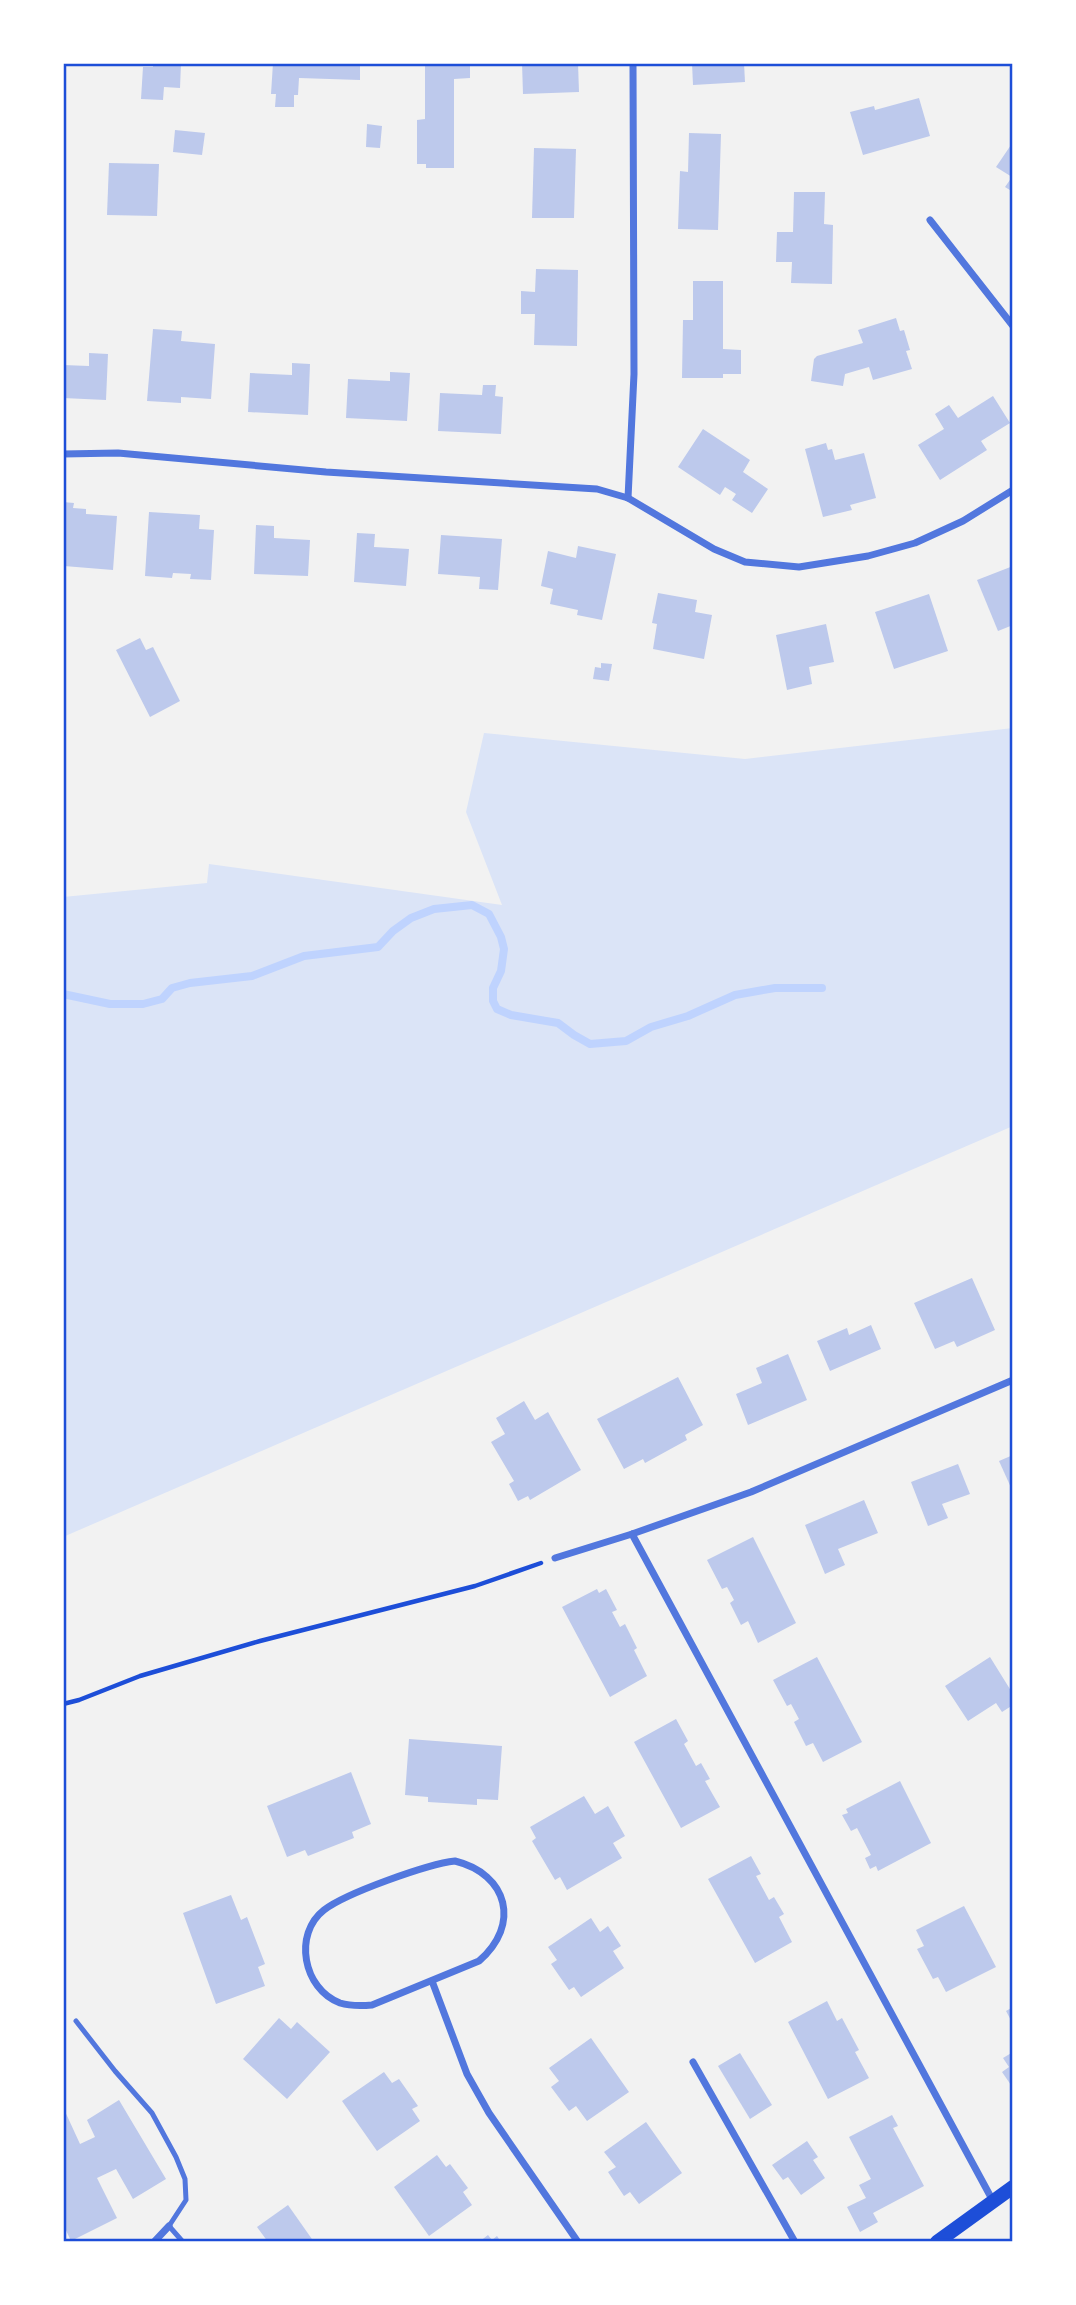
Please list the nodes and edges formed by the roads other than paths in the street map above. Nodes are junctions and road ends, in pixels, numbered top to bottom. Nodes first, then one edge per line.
1 (633, 63) edge
2 (930, 220) dead end
3 (1013, 326) edge
4 (63, 454) edge
5 (1013, 489) edge
6 (628, 498) junction
7 (1013, 1380) edge
8 (632, 1534) junction
9 (555, 1558) road end
10 (432, 1982) junction
11 (76, 2021) dead end
12 (693, 2062) dead end
13 (1013, 2187) edge
14 (993, 2202) junction
15 (169, 2226) junction
16 (154, 2242) edge
17 (183, 2242) edge
18 (578, 2242) edge
19 (795, 2242) edge
20 (937, 2242) edge

1 - 6 street
2 - 3 street
4 - 6 street
5 - 6 street
7 - 8 street
8 - 9 street
8 - 14 street
10 - 10 street
10 - 18 street
11 - 15 lane
12 - 19 street
13 - 14 main road
14 - 20 main road
15 - 16 street
15 - 17 lane

